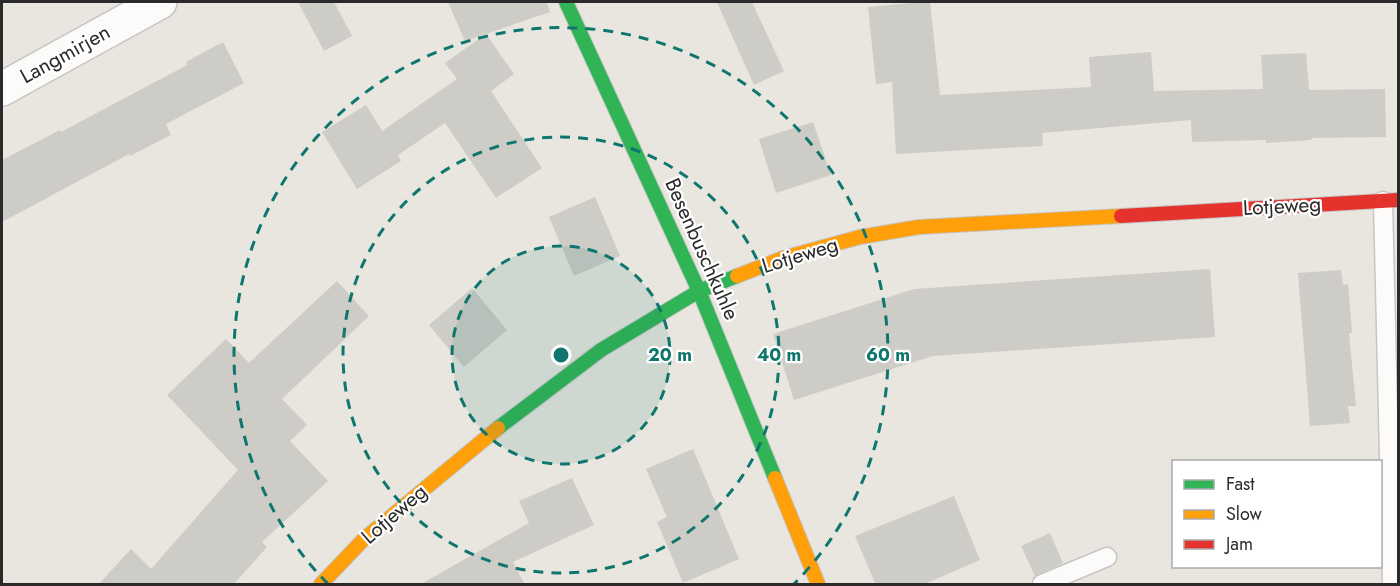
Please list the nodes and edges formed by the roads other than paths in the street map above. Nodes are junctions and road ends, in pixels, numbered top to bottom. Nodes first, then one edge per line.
1 (160, 2) edge
2 (566, 2) edge
3 (2, 89) edge
4 (1391, 200) edge
5 (699, 291) junction
6 (1107, 557) dead end
7 (321, 585) edge
8 (818, 585) edge
9 (1042, 585) edge
10 (1392, 585) edge

1 - 3 street, Langmirjen
2 - 5 street, Besenbuschkuhle
4 - 5 street, Lotjeweg
4 - 10 lane, Lotjeweg
5 - 7 street, Lotjeweg
5 - 8 street, Besenbuschkuhle
6 - 9 lane

